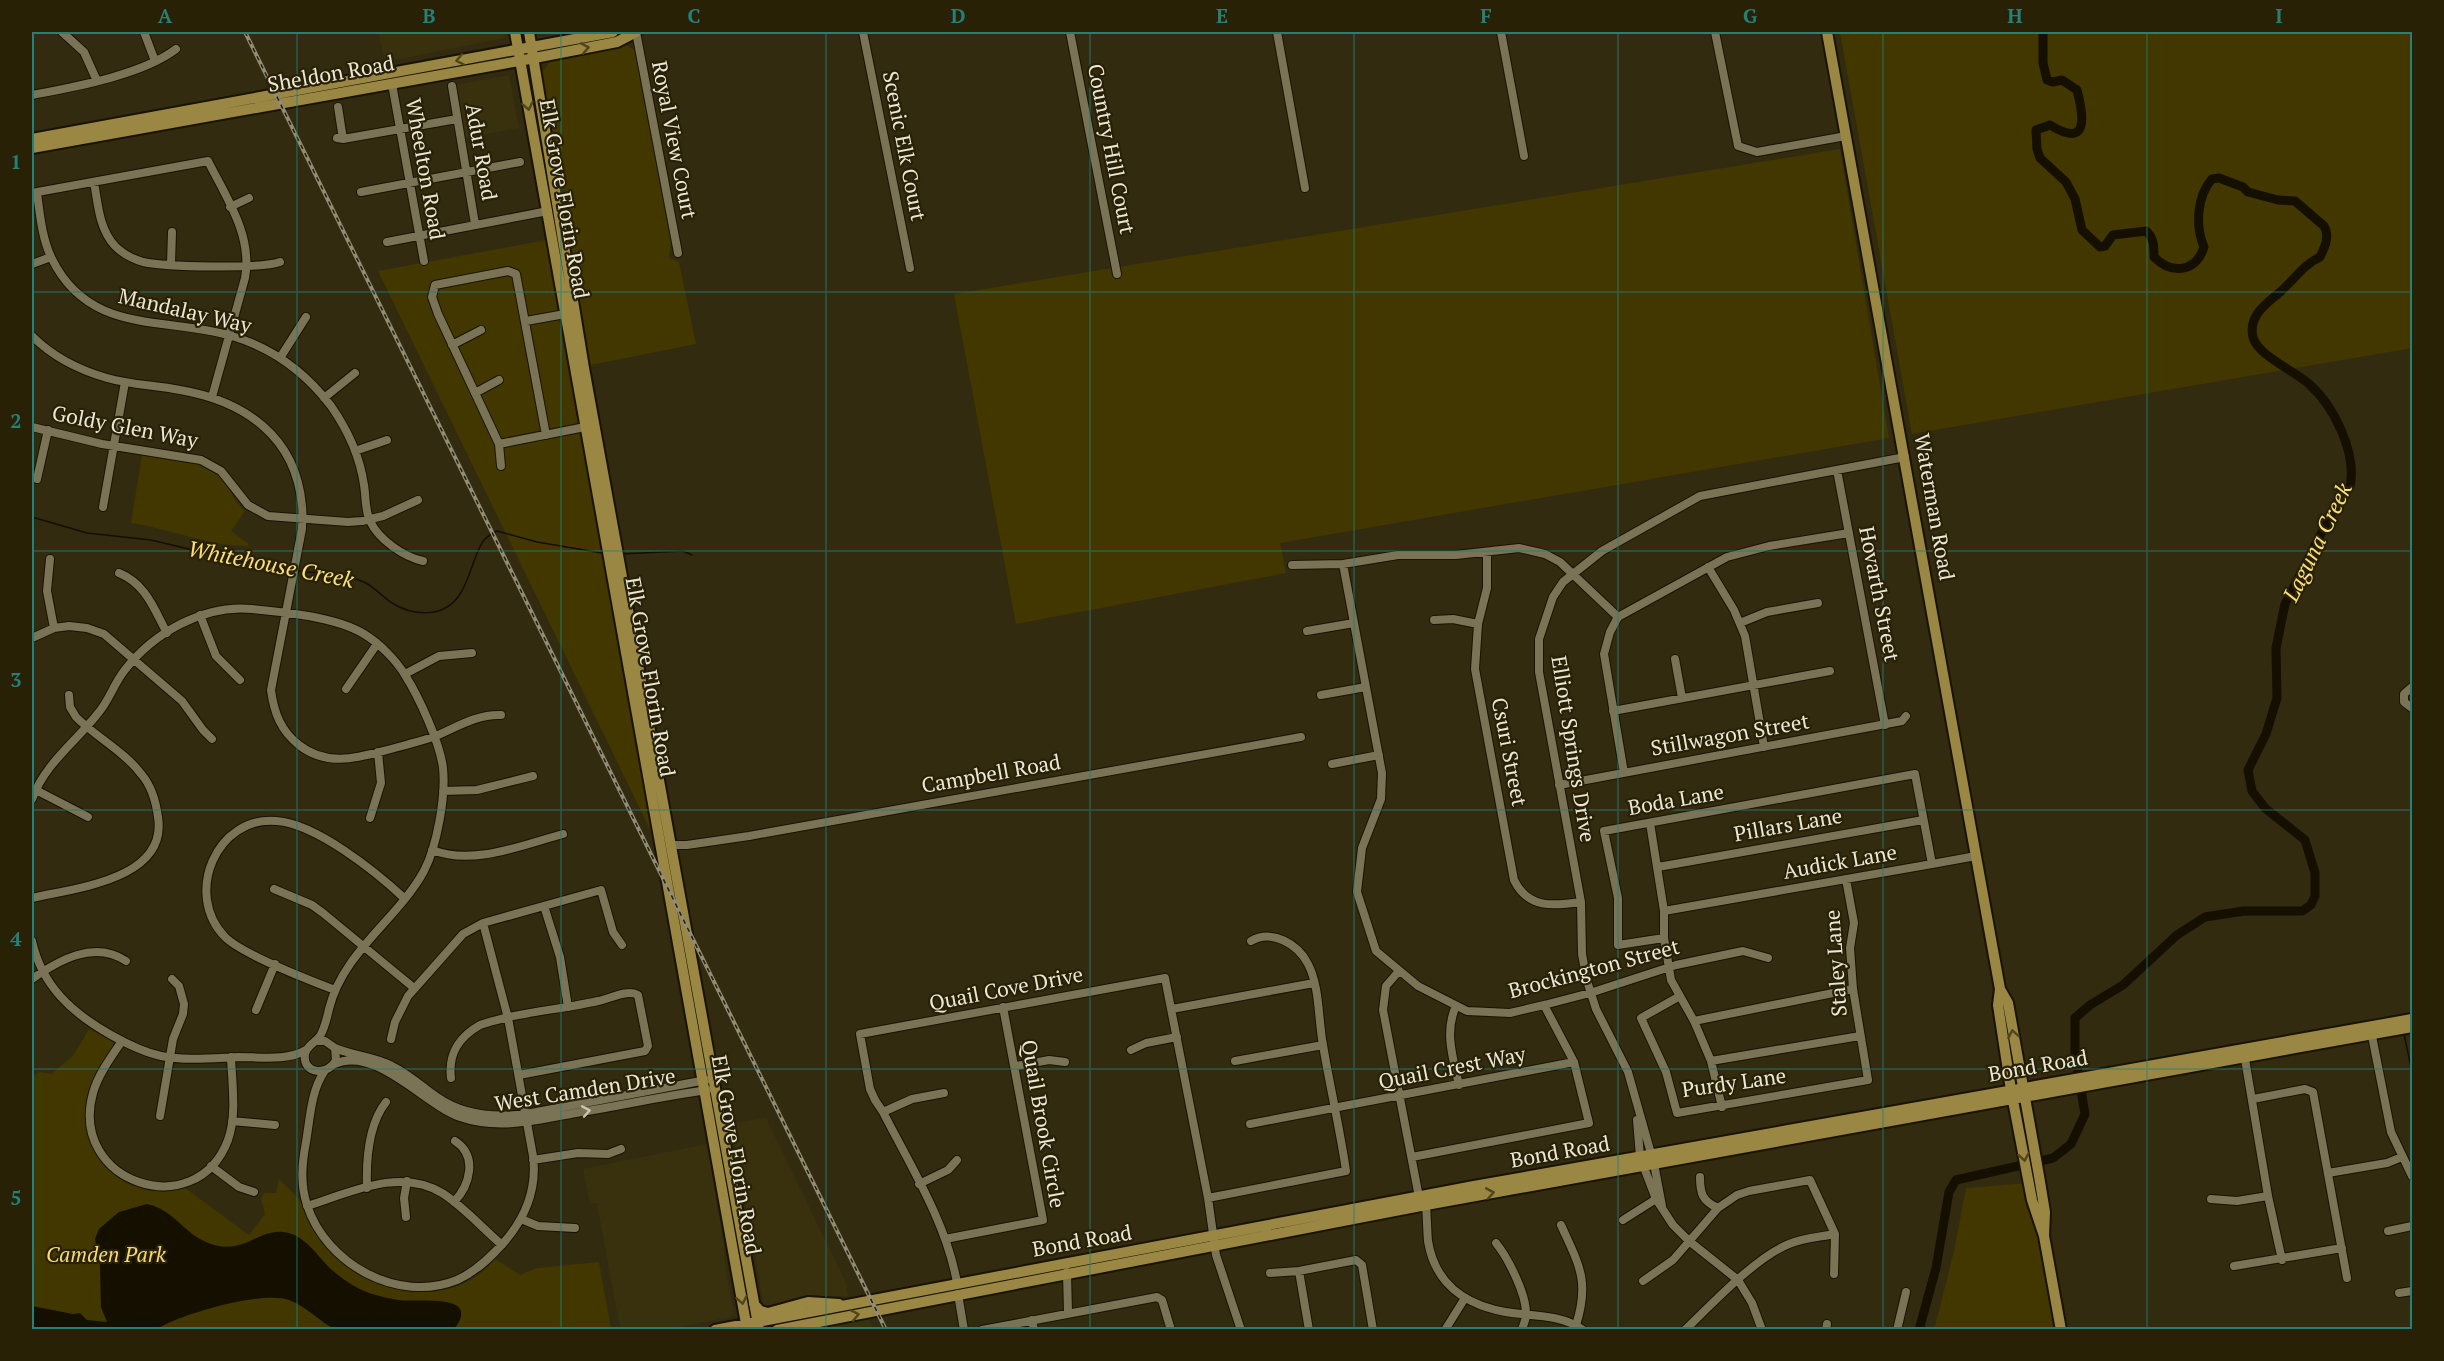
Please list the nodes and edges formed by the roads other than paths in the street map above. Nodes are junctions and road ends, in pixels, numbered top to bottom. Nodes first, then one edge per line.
1 (62, 32) edge
2 (144, 32) edge
3 (515, 32) edge
4 (529, 32) edge
5 (613, 32) edge
6 (624, 32) edge
7 (638, 32) edge
8 (863, 32) edge
9 (1070, 32) edge
10 (1277, 32) edge
11 (1501, 32) edge
12 (1715, 32) edge
13 (1827, 32) edge
14 (531, 46) junction
15 (176, 49) dead end
16 (517, 49) junction
17 (532, 58) junction
18 (155, 61) junction
19 (519, 61) junction
20 (417, 69) junction
21 (97, 81) junction
22 (392, 84) junction
23 (452, 86) dead end
24 (372, 87) junction
25 (32, 95) edge
26 (338, 107) dead end
27 (458, 119) junction
28 (400, 129) junction
29 (1846, 136) junction
30 (32, 139) edge
31 (32, 148) edge
32 (1524, 156) dead end
33 (520, 162) dead end
34 (466, 172) junction
35 (94, 182) junction
36 (410, 182) junction
37 (1305, 188) dead end
38 (362, 192) dead end
39 (34, 193) edge
40 (249, 198) dead end
41 (230, 207) junction
42 (548, 210) junction
43 (560, 223) junction
44 (476, 224) junction
45 (172, 232) dead end
46 (419, 236) junction
47 (387, 242) dead end
48 (678, 254) dead end
49 (51, 257) junction
50 (424, 261) dead end
51 (280, 262) dead end
52 (32, 264) edge
53 (171, 264) junction
54 (247, 266) junction
55 (910, 268) dead end
56 (1118, 274) dead end
57 (565, 314) junction
58 (306, 317) dead end
59 (526, 321) junction
60 (480, 330) dead end
61 (229, 335) junction
62 (32, 338) edge
63 (452, 345) junction
64 (280, 358) junction
65 (355, 373) dead end
66 (500, 380) dead end
67 (125, 382) junction
68 (475, 393) junction
69 (212, 397) junction
70 (324, 398) junction
71 (590, 425) junction
72 (32, 427) edge
73 (48, 430) junction
74 (546, 435) junction
75 (387, 440) dead end
76 (499, 444) junction
77 (113, 445) junction
78 (355, 451) junction
79 (1905, 458) junction
80 (501, 466) dead end
81 (1837, 470) junction
82 (37, 479) dead end
83 (418, 500) dead end
84 (103, 507) dead end
85 (302, 519) junction
86 (369, 520) junction
87 (1849, 533) junction
88 (1487, 553) junction
89 (50, 559) dead end
90 (423, 561) dead end
91 (1343, 564) junction
92 (1292, 565) dead end
93 (1708, 567) junction
94 (119, 573) dead end
95 (1573, 573) junction
96 (1818, 603) dead end
97 (285, 614) junction
98 (200, 615) junction
99 (1618, 617) junction
100 (1434, 620) dead end
101 (1354, 623) junction
102 (1740, 623) junction
103 (1478, 624) junction
104 (54, 628) junction
105 (1307, 631) dead end
106 (167, 633) junction
107 (32, 638) edge
108 (377, 644) junction
109 (472, 652) dead end
110 (1675, 659) dead end
111 (133, 660) junction
112 (1830, 671) dead end
113 (405, 674) junction
114 (240, 680) dead end
115 (1753, 686) junction
116 (1366, 687) junction
117 (2412, 687) edge
118 (346, 689) dead end
119 (69, 695) dead end
120 (1321, 695) dead end
121 (1682, 698) junction
122 (2412, 708) edge
123 (1613, 711) junction
124 (501, 716) dead end
125 (1906, 716) dead end
126 (1885, 725) junction
127 (87, 727) junction
128 (434, 736) junction
129 (1301, 736) dead end
130 (212, 739) dead end
131 (1764, 747) junction
132 (378, 752) junction
133 (1379, 755) junction
134 (1332, 764) dead end
135 (1624, 773) junction
136 (533, 776) dead end
137 (1559, 785) junction
138 (443, 791) junction
139 (33, 792) edge
140 (88, 817) dead end
141 (370, 818) dead end
142 (1923, 820) junction
143 (1650, 823) junction
144 (656, 824) junction
145 (563, 834) dead end
146 (671, 848) junction
147 (432, 850) junction
148 (1976, 856) junction
149 (1932, 864) junction
150 (1658, 867) junction
151 (1846, 879) junction
152 (274, 889) dead end
153 (32, 898) edge
154 (404, 898) junction
155 (1581, 902) junction
156 (544, 906) junction
157 (1664, 911) junction
158 (483, 923) junction
159 (1664, 938) junction
160 (32, 941) edge
161 (1251, 941) dead end
162 (622, 945) dead end
163 (364, 946) junction
164 (1768, 958) dead end
165 (126, 961) dead end
166 (275, 964) junction
167 (1669, 967) junction
168 (1399, 971) junction
169 (42, 973) junction
170 (32, 979) edge
171 (172, 979) dead end
172 (1314, 983) junction
173 (414, 988) junction
174 (1853, 989) junction
175 (335, 990) junction
176 (1590, 993) junction
177 (1680, 996) junction
178 (1544, 1005) junction
179 (1456, 1006) junction
180 (568, 1007) junction
181 (1003, 1007) junction
182 (1172, 1009) junction
183 (256, 1010) dead end
184 (327, 1017) junction
185 (508, 1018) junction
186 (2412, 1019) edge
187 (1694, 1021) junction
188 (2388, 1027) junction
189 (2412, 1027) edge
190 (2371, 1030) junction
191 (1860, 1036) junction
192 (1177, 1037) junction
193 (2306, 1038) junction
194 (391, 1039) dead end
195 (122, 1041) junction
196 (316, 1041) junction
197 (1323, 1045) junction
198 (332, 1046) junction
199 (306, 1050) junction
200 (1131, 1050) dead end
201 (170, 1057) junction
202 (231, 1057) junction
203 (279, 1057) junction
204 (2246, 1059) junction
205 (1235, 1061) dead end
206 (1711, 1061) junction
207 (1065, 1062) dead end
208 (1574, 1062) junction
209 (335, 1064) junction
210 (1016, 1066) junction
211 (310, 1067) junction
212 (324, 1072) junction
213 (519, 1075) junction
214 (451, 1078) dead end
215 (1868, 1080) joint
216 (2091, 1081) junction
217 (708, 1085) junction
218 (1459, 1085) junction
219 (944, 1093) dead end
220 (2018, 1093) junction
221 (1401, 1096) junction
222 (314, 1099) junction
223 (2253, 1099) junction
224 (386, 1102) dead end
225 (1722, 1107) junction
226 (1336, 1109) junction
227 (883, 1112) junction
228 (160, 1116) dead end
229 (526, 1118) junction
230 (232, 1121) junction
231 (1250, 1124) dead end
232 (275, 1125) dead end
233 (456, 1141) dead end
234 (714, 1141) junction
235 (621, 1149) dead end
236 (1412, 1157) junction
237 (2402, 1157) junction
238 (533, 1160) junction
239 (957, 1160) dead end
240 (1647, 1161) junction
241 (211, 1166) junction
242 (729, 1172) junction
243 (2328, 1173) junction
244 (2412, 1176) edge
245 (1700, 1177) dead end
246 (407, 1181) junction
247 (919, 1184) junction
248 (367, 1188) junction
249 (722, 1189) junction
250 (254, 1192) dead end
251 (2268, 1196) junction
252 (1208, 1198) junction
253 (2211, 1199) dead end
254 (1422, 1201) junction
255 (454, 1202) junction
256 (1659, 1203) junction
257 (735, 1205) junction
258 (307, 1206) junction
259 (1718, 1208) junction
260 (406, 1217) dead end
261 (521, 1219) junction
262 (1623, 1220) dead end
263 (1561, 1225) dead end
264 (2412, 1226) edge
265 (575, 1228) dead end
266 (2388, 1230) dead end
267 (1834, 1234) junction
268 (2044, 1236) junction
269 (945, 1239) junction
270 (1214, 1241) junction
271 (1689, 1241) junction
272 (1496, 1243) dead end
273 (502, 1245) junction
274 (2342, 1248) junction
275 (1120, 1254) junction
276 (2282, 1260) junction
277 (2234, 1266) dead end
278 (1067, 1272) junction
279 (1299, 1272) junction
280 (1270, 1273) dead end
281 (1834, 1274) dead end
282 (2347, 1278) dead end
283 (1738, 1280) junction
284 (1643, 1281) dead end
285 (958, 1289) junction
286 (2412, 1291) edge
287 (1906, 1292) dead end
288 (2399, 1293) dead end
289 (1465, 1298) junction
290 (754, 1304) junction
291 (845, 1305) junction
292 (1068, 1313) junction
293 (1526, 1314) junction
294 (1032, 1320) junction
295 (752, 1326) edge
296 (1579, 1327) edge
297 (715, 1329) edge
298 (777, 1329) edge
299 (964, 1329) edge
300 (982, 1329) edge
301 (1034, 1329) edge
302 (1171, 1329) edge
303 (1241, 1329) edge
304 (1309, 1329) edge
305 (1373, 1329) edge
306 (1445, 1329) edge
307 (1522, 1329) edge
308 (1685, 1329) edge
309 (1762, 1329) edge
310 (1897, 1329) edge
311 (2061, 1329) edge

1 - 21 street
2 - 18 street
3 - 16 main road, Elk Grove Florin Road
4 - 14 main road, Elk Grove Florin Road
5 - 14 main road, Sheldon Road
6 - 7 main road
17 -> 7 main road, Sheldon Road
7 - 48 street, Royal View Court
8 - 55 street, Scenic Elk Court
9 - 56 street, Country Hill Court
10 - 37 street
11 - 32 street
12 - 29 street
13 - 29 main road, Waterman Road
14 - 16 main road, Sheldon Road
14 - 17 main road, Elk Grove Florin Road
15 - 18 street
16 - 19 main road, Elk Grove Florin Road
16 -> 20 main road, Sheldon Road
17 - 19 main road, Sheldon Road
17 - 43 main road, Elk Grove Florin Road
18 - 21 street
19 - 22 main road, Sheldon Road
19 -> 42 main road, Elk Grove Florin Road
20 - 24 main road
20 - 30 main road, Sheldon Road
21 - 25 street
22 - 24 main road, Sheldon Road
22 - 28 street, Wheelton Road
23 - 27 street, Adur Road
24 - 31 main road, Sheldon Road
26 - 28 street
27 - 28 street
27 - 34 street, Adur Road
28 - 36 street, Wheelton Road
29 - 79 main road, Waterman Road
33 - 34 street
34 - 36 street
34 - 44 street, Adur Road
35 - 39 street
35 - 41 street
35 - 53 street
36 - 38 street
36 - 46 street, Wheelton Road
39 - 49 street, Mandalay Way
40 - 41 street
41 - 54 street
42 - 43 main road
42 - 44 street
42 - 57 main road, Elk Grove Florin Road
43 - 71 main road, Elk Grove Florin Road
44 - 46 street
45 - 53 street
46 - 47 street
46 - 50 street, Wheelton Road
49 - 52 street
49 - 61 street, Mandalay Way
51 - 54 street
53 - 54 street
54 - 61 street
57 - 59 street
57 - 71 main road, Elk Grove Florin Road
58 - 64 street
59 - 63 street
59 - 74 street
60 - 63 street
61 - 64 street, Mandalay Way
61 - 69 street
62 - 67 street
63 - 68 street
64 - 70 street, Mandalay Way
65 - 70 street
66 - 68 street
67 - 69 street
67 - 77 street
68 - 76 street
69 - 85 street
70 - 78 street, Mandalay Way
71 - 74 street
71 - 144 main road, Elk Grove Florin Road
71 - 146 main road, Elk Grove Florin Road
72 - 73 street, Goldy Glen Way
73 - 77 street, Goldy Glen Way
73 - 82 street
74 - 76 street
75 - 78 street
76 - 80 street
77 - 84 street
77 - 85 street, Goldy Glen Way
78 - 86 street, Mandalay Way
79 - 81 street, Elliott Springs Drive
79 - 148 main road, Waterman Road
81 - 87 street, Hovarth Street
81 - 95 street, Elliott Springs Drive
83 - 86 street, Goldy Glen Way
85 - 86 street, Goldy Glen Way
85 - 97 street
86 - 90 street
87 - 93 street
87 - 126 street, Hovarth Street
88 - 91 street
88 - 95 street
88 - 103 street, Csuri Street
89 - 104 street
91 - 92 street
91 - 101 street, Brockington Street
93 - 99 street
93 - 102 street
94 - 106 street
95 - 99 street
95 - 137 street, Elliott Springs Drive
96 - 102 street
97 - 98 street
97 - 108 street
97 - 132 street
98 - 106 street
98 - 114 street
99 - 123 street
100 - 103 street
101 - 105 street
101 - 116 street, Brockington Street
102 - 115 street
103 - 155 street, Csuri Street
104 - 107 street
104 - 111 street
106 - 111 street
108 - 113 street
108 - 118 street
109 - 113 street
110 - 121 street
111 - 127 street
111 - 130 street
112 - 115 street
113 - 128 street
115 - 121 street
115 - 131 street
116 - 120 street
116 - 133 street, Brockington Street
117 - 122 street
119 - 127 street
121 - 123 street
123 - 135 street
124 - 128 street
125 - 126 street, Stillwagon Street
126 - 131 street, Stillwagon Street
127 - 139 street
127 - 153 street
128 - 132 street
128 - 138 street
129 - 146 street, Campbell Road
131 - 135 street, Stillwagon Street
132 - 141 street
133 - 134 street
133 - 168 street, Brockington Street
135 - 137 street, Stillwagon Street
136 - 138 street
137 - 155 street, Elliott Springs Drive
138 - 147 street
139 - 140 street
142 - 143 street, Boda Lane
142 - 149 street
142 - 150 street, Pillars Lane
143 - 150 street
143 - 159 street, Boda Lane
144 - 146 main road
144 - 217 main road, Elk Grove Florin Road
145 - 147 street
146 - 217 main road, Elk Grove Florin Road
147 - 154 street
148 - 149 street, Audick Lane
148 - 220 main road, Waterman Road
149 - 151 street, Audick Lane
150 - 157 street
151 - 157 street, Audick Lane
151 - 174 street, Staley Lane
152 - 163 street
154 - 163 street
154 - 166 street
155 - 176 street, Elliott Springs Drive
156 - 158 street
156 - 162 street
156 - 180 street
157 - 159 street
158 - 173 street
158 - 185 street
159 - 167 street
160 - 169 street
161 - 172 street
163 - 173 street
163 - 175 street
164 - 167 street, Brockington Street
165 - 169 street
166 - 175 street
166 - 183 street
167 - 176 street, Brockington Street
167 - 177 street
168 - 179 street, Brockington Street
168 - 221 street
169 - 170 street
169 - 195 street
171 - 201 street
172 - 182 street
172 - 197 street
173 - 194 street
174 - 187 street
174 - 191 street, Staley Lane
175 - 184 street
176 - 178 street, Brockington Street
176 - 240 street, Elliott Springs Drive
177 - 187 street
177 - 225 street, Purdy Lane
178 - 179 street, Brockington Street
178 - 208 street
179 - 218 street
180 - 185 street
180 - 213 street
181 - 182 street, Quail Cove Drive
181 - 210 street, Quail Brook Circle
181 - 227 street, Quail Cove Drive
182 - 192 street, Quail Cove Drive
184 - 196 street
184 - 198 street
185 - 213 street
185 - 214 street
186 - 188 main road, Bond Road
187 - 206 street
188 - 189 main road, Bond Road
188 - 190 main road, Bond Road
190 - 193 main road, Bond Road
190 - 204 main road, Bond Road
190 - 237 street
191 - 206 street
191 - 215 street, Staley Lane
192 - 200 street
192 - 252 street, Quail Cove Drive
193 - 204 main road
193 - 216 main road, Bond Road
195 - 201 street
195 - 241 street
196 - 198 street
196 - 199 street
197 - 205 street
197 - 226 street
198 - 209 street
198 - 229 street, West Camden Drive
199 - 203 street
199 - 211 street
201 - 202 street
201 - 228 street
202 - 203 street
202 - 230 street
203 - 211 street
204 - 216 main road, Bond Road
204 - 223 street
206 - 225 street
207 - 210 street
208 - 218 street, Quail Crest Way
208 - 236 street
209 - 212 street
209 - 229 street, West Camden Drive
210 - 269 street, Quail Brook Circle
211 - 212 street
211 - 222 street
212 - 222 street
213 - 229 street
215 - 225 street, Purdy Lane
216 - 220 main road, Bond Road
217 - 229 street, West Camden Drive
217 - 234 main road, Elk Grove Florin Road
217 - 242 main road, Elk Grove Florin Road
218 - 221 street, Quail Crest Way
219 - 227 street
220 - 240 main road, Bond Road
220 -> 268 main road, Waterman Road
220 - 268 main road, Waterman Road
221 - 226 street, Quail Crest Way
221 - 236 street
222 - 258 street
223 - 243 street
223 - 251 street
224 - 248 street
226 - 231 street, Quail Crest Way
226 - 252 street
227 - 247 street, Quail Cove Drive
229 - 238 street
230 - 232 street
230 - 241 street
233 - 255 street
234 - 242 main road
234 - 249 main road, Elk Grove Florin Road
235 - 238 street
236 - 254 street
237 - 243 street
237 - 244 street
238 - 261 street
239 - 247 street
254 -> 240 main road, Bond Road
240 - 254 main road, Bond Road
240 - 256 street, Elliott Springs Drive
241 - 250 street
242 - 257 main road, Elk Grove Florin Road
243 - 274 street
245 - 259 street
246 - 248 street
246 - 255 street
246 - 260 street
247 - 269 street, Quail Cove Drive
248 - 258 street
249 - 257 main road
249 -> 295 main road, Elk Grove Florin Road
251 - 253 street
251 - 276 street
252 - 270 street, Quail Cove Drive
254 - 270 main road, Bond Road
254 - 289 street
255 - 273 street
256 - 262 street
256 - 271 street, Elliott Springs Drive
257 - 290 main road, Elk Grove Florin Road
258 - 273 street
259 - 267 street
259 - 271 street
261 - 265 street
261 - 273 street
263 - 296 street
264 - 266 street
267 - 281 street
267 - 283 street
268 - 311 main road, Waterman Road
269 - 285 street, Quail Cove Drive
270 - 275 main road, Bond Road
270 - 278 main road, Bond Road
270 - 303 street, Quail Cove Drive
271 - 283 street, Elliott Springs Drive
271 - 284 street
272 - 293 street
274 - 276 street
274 - 282 street
275 - 278 main road
275 - 285 main road, Bond Road
276 - 277 street
278 - 285 main road, Bond Road
278 - 292 street
279 - 280 street
279 - 304 street
279 - 305 street
283 - 308 street
283 - 309 street
285 - 291 main road, Bond Road
298 -> 285 main road
285 - 299 street, Quail Cove Drive
286 - 288 street
287 - 310 street
289 - 293 street
289 - 306 street
290 - 291 main road
290 - 295 main road, Elk Grove Florin Road
291 - 295 main road, Bond Road
292 - 294 street
292 - 302 street
293 - 296 street
293 - 307 street
294 - 300 street
294 - 301 street
295 - 297 main road, Bond Road

